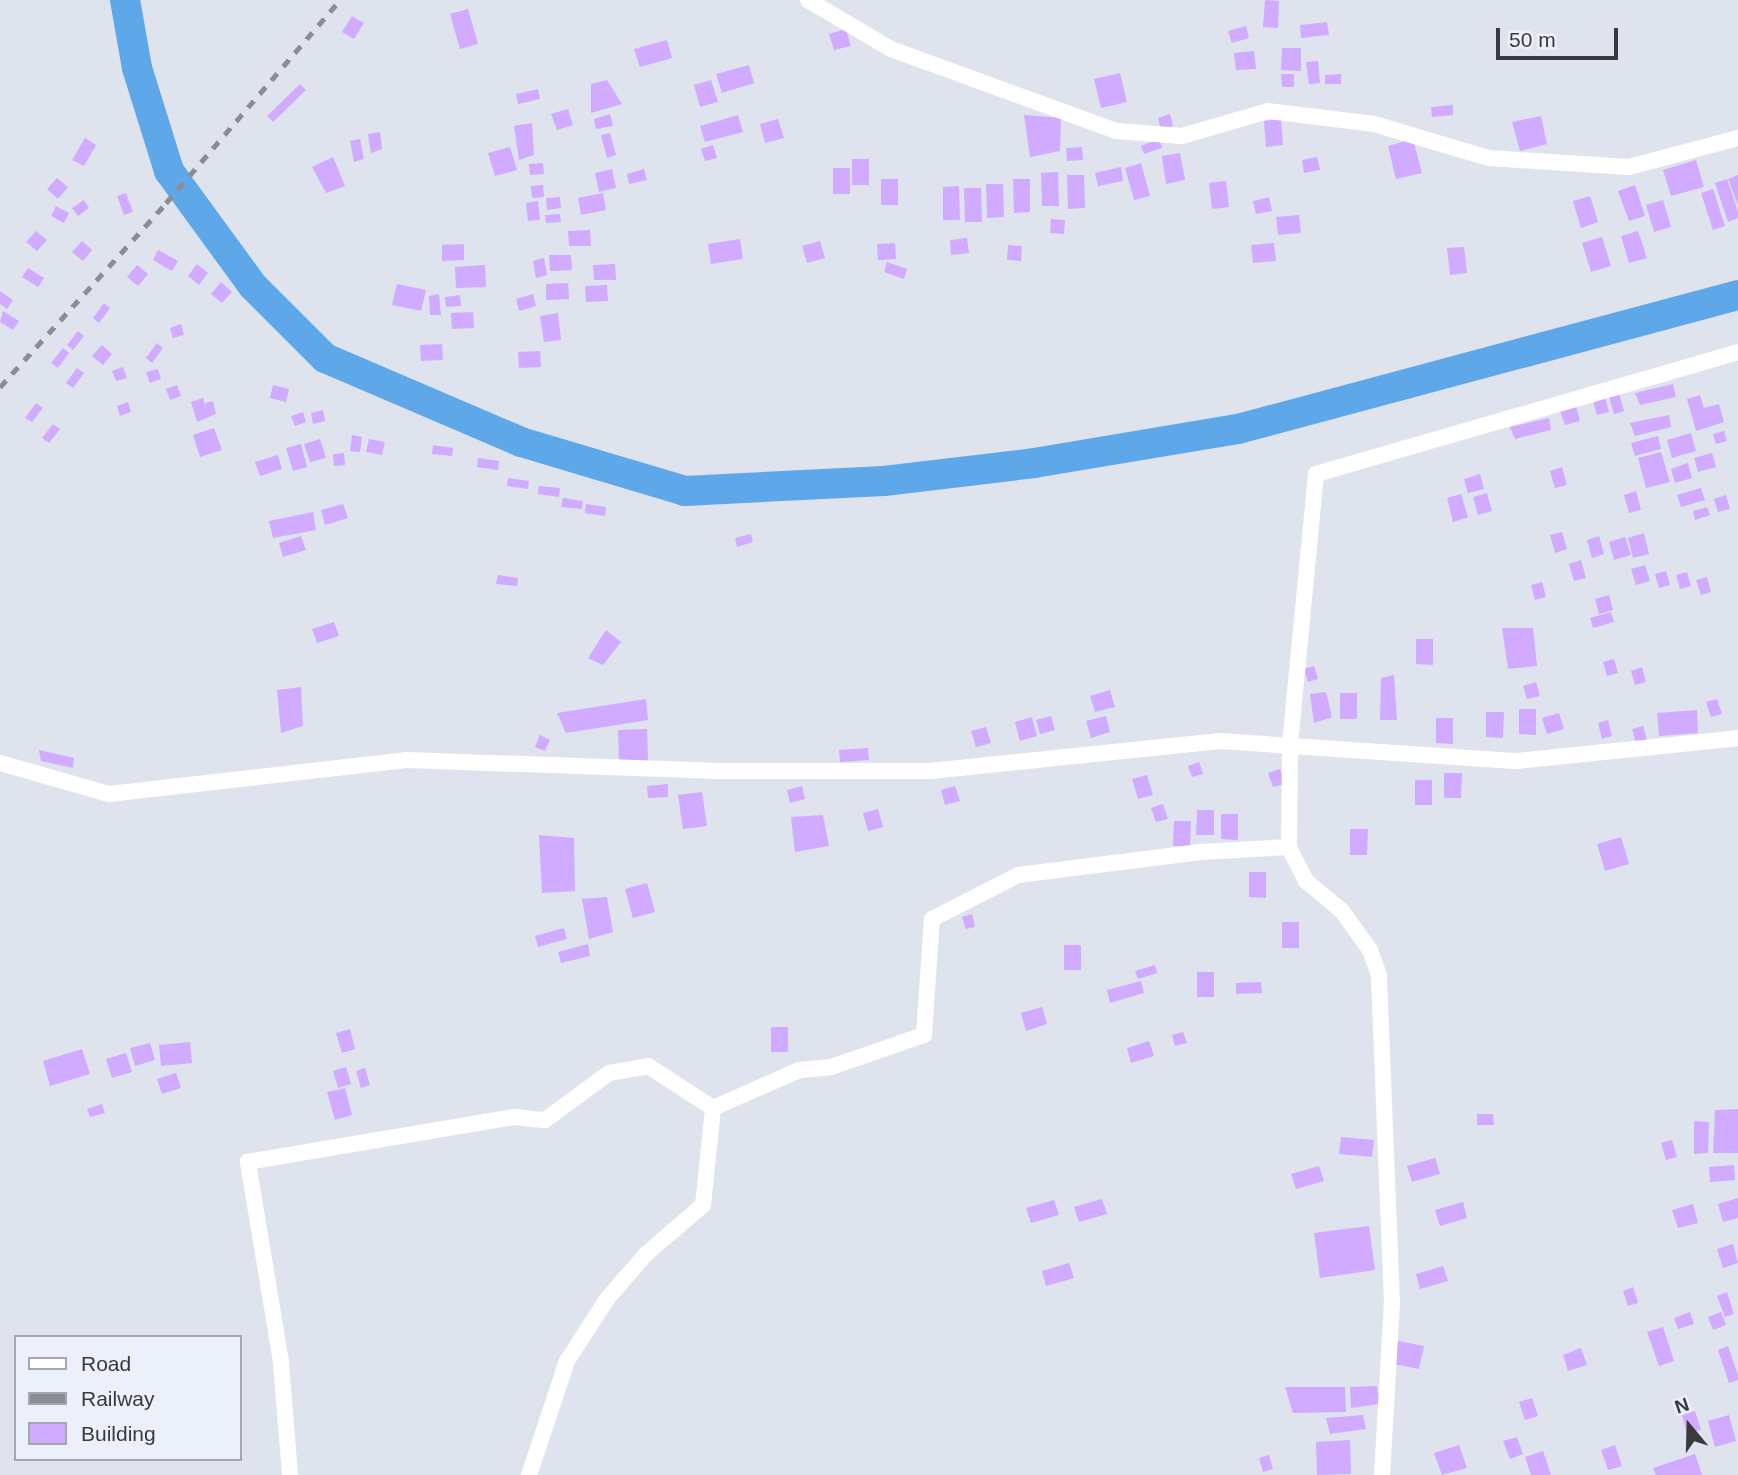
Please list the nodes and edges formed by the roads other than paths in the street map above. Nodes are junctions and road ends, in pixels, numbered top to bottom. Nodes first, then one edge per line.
1 (808, 0) edge
2 (1738, 138) edge
3 (1738, 352) edge
4 (1738, 738) edge
5 (1290, 744) junction
6 (0, 763) edge
7 (1289, 847) junction
8 (713, 1108) junction
9 (290, 1475) edge
10 (529, 1475) edge
11 (1381, 1475) edge

1 - 2 street
3 - 5 street
4 - 5 street
5 - 6 street
5 - 7 street
7 - 8 street
7 - 11 street
8 - 9 street
8 - 10 street

